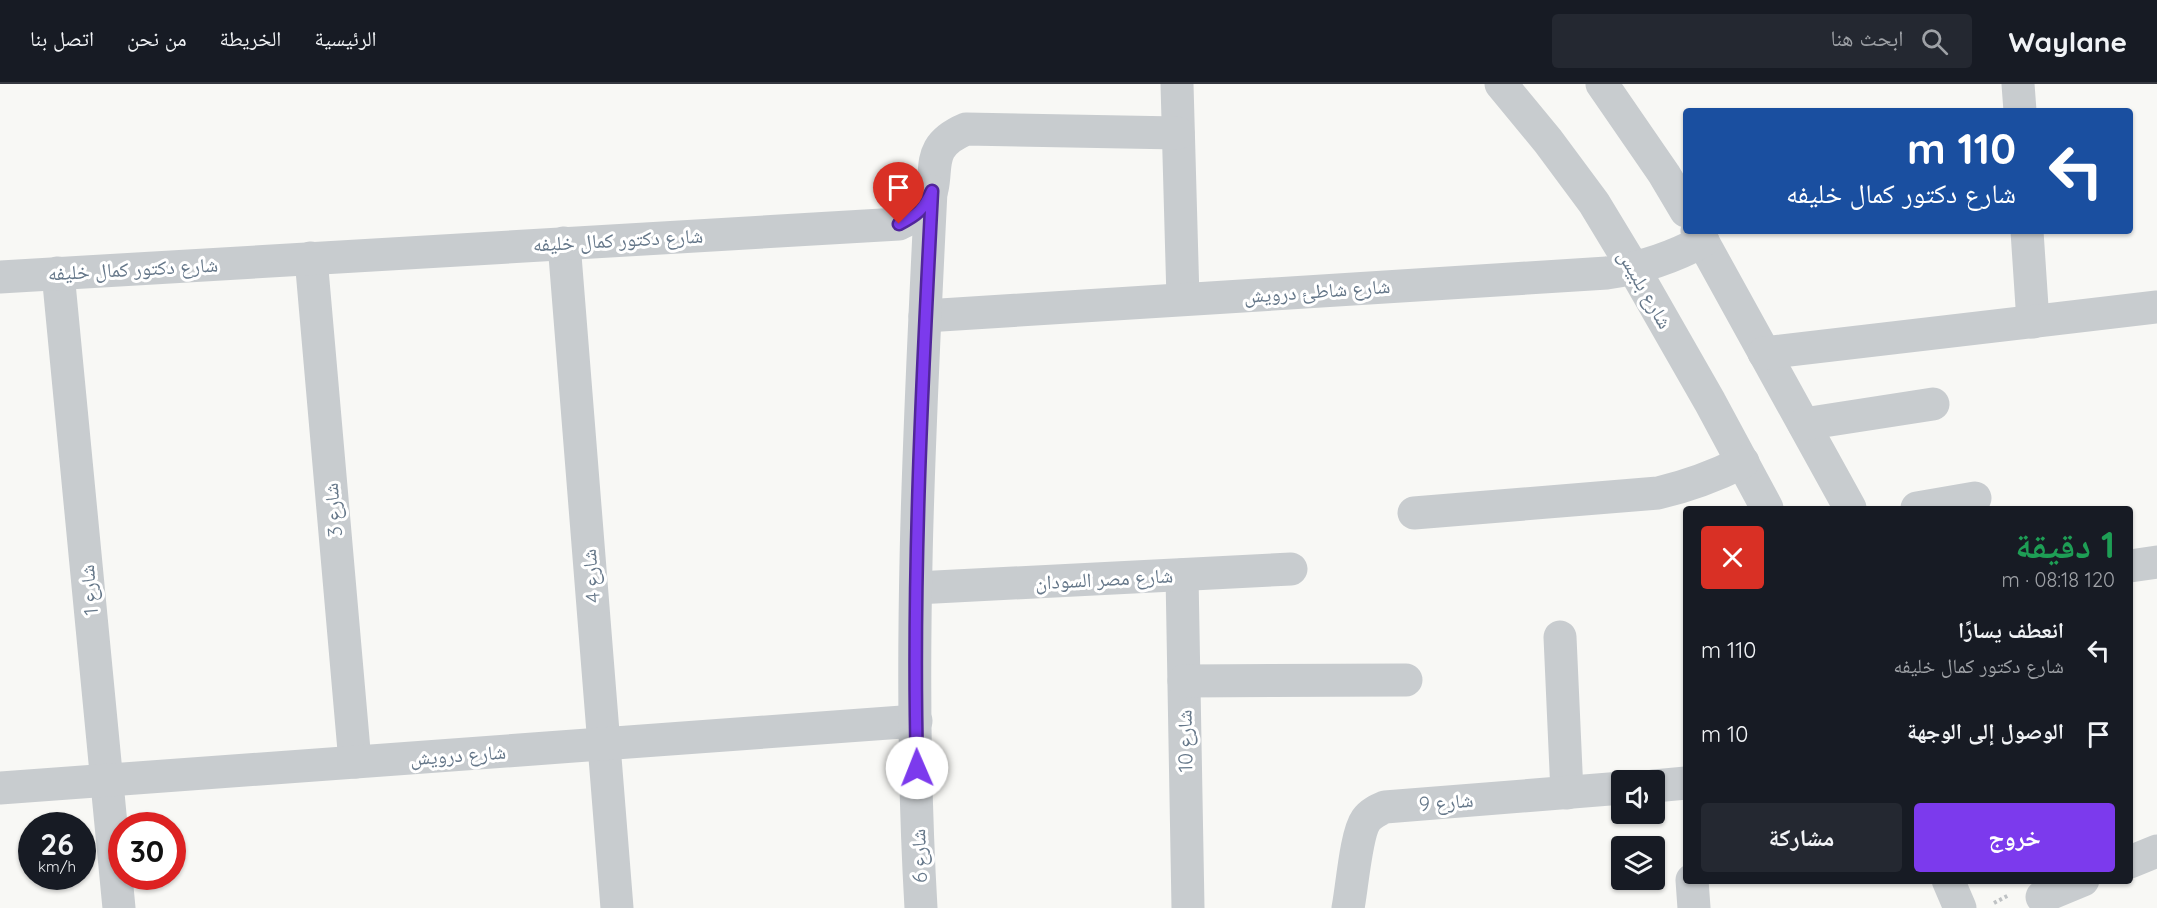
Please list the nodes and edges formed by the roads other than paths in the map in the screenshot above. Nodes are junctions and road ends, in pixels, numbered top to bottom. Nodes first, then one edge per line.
1 (1177, 84) edge
2 (1501, 84) edge
3 (1602, 84) edge
4 (2018, 84) edge
5 (2020, 108) edge
6 (1178, 133) junction
7 (1675, 172) edge
8 (932, 191) junction
9 (1683, 200) edge
10 (2028, 234) edge
11 (1700, 236) edge
12 (564, 243) junction
13 (311, 258) junction
14 (1634, 269) junction
15 (58, 273) junction
16 (0, 277) edge
17 (1183, 299) junction
18 (2157, 307) edge
19 (925, 316) junction
20 (2033, 322) junction
21 (1764, 353) junction
22 (1932, 404) dead end
23 (1804, 424) junction
24 (1743, 462) junction
25 (1975, 498) dead end
26 (1766, 506) edge
27 (1849, 506) edge
28 (1929, 506) edge
29 (1414, 513) dead end
30 (2157, 562) edge
31 (2133, 566) edge
32 (1291, 569) dead end
33 (1182, 575) junction
34 (916, 588) junction
35 (1560, 637) dead end
36 (1406, 680) dead end
37 (1184, 681) junction
38 (915, 721) junction
39 (604, 744) junction
40 (355, 762) junction
41 (107, 780) junction
42 (0, 788) edge
43 (1611, 789) edge
44 (1567, 793) junction
45 (2157, 851) edge
46 (2133, 861) edge
47 (1692, 884) edge
48 (1950, 884) edge
49 (2072, 884) edge
50 (2041, 895) edge
51 (119, 908) edge
52 (617, 908) edge
53 (921, 908) edge
54 (1188, 908) edge
55 (1348, 908) edge
56 (1694, 908) edge
57 (1960, 908) edge

1 - 6 street
2 - 14 street, شارع بلبيس
3 - 7 street
4 - 5 street
6 - 8 street, شارع دكتور كمال خليفه
6 - 17 street
7 - 9 street
8 - 12 street, شارع دكتور كمال خليفه
8 - 19 street, شارع 6
10 - 20 street
11 - 14 street, شارع شاطئ درويش
11 - 21 street
12 - 13 street, شارع دكتور كمال خليفه
12 - 39 street, شارع 4
13 - 15 street, شارع دكتور كمال خليفه
13 - 40 street, شارع 3
14 - 17 street, شارع شاطئ درويش
14 - 24 street, شارع بلبيس
15 - 16 street, شارع دكتور كمال خليفه
15 - 41 street, شارع 1
17 - 19 street, شارع شاطئ درويش
18 - 20 street
19 - 34 street, شارع 6
20 - 21 street
21 - 23 street
22 - 23 street
23 - 27 street
24 - 26 street, شارع بلبيس
24 - 29 street
25 - 28 street
30 - 31 street
32 - 33 street, شارع مصر السودان
33 - 34 street, شارع مصر السودان
33 - 37 street, شارع 10
34 - 38 street, شارع 6
35 - 44 street
36 - 37 street
37 - 54 street, شارع 10
38 - 39 street, شارع درويش
38 - 53 street, شارع 6
39 - 40 street, شارع درويش
39 - 52 street, شارع 4
40 - 41 street, شارع درويش
41 - 42 street, شارع درويش
41 - 51 street, شارع 1
43 - 44 street, شارع 9
44 - 55 street, شارع 9
45 - 46 street
47 - 56 street
48 - 57 street
49 - 50 street

